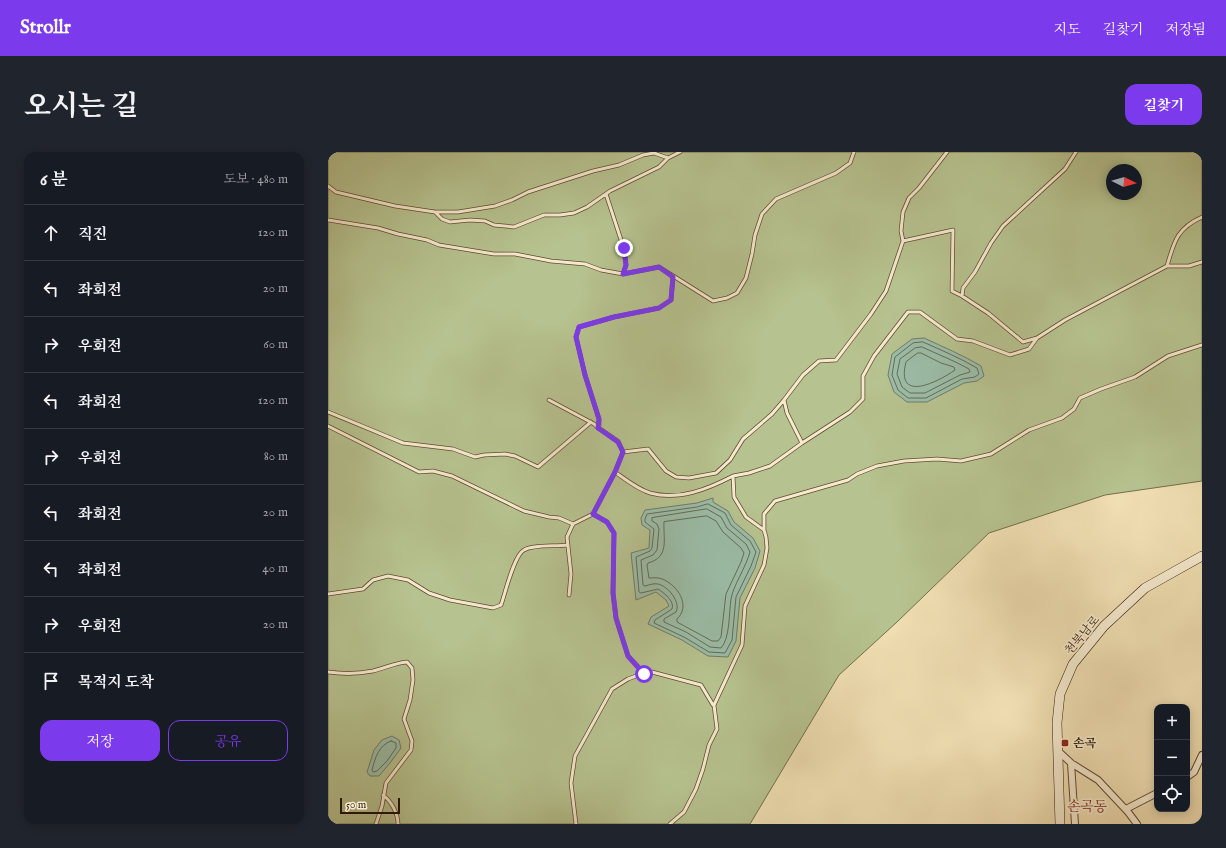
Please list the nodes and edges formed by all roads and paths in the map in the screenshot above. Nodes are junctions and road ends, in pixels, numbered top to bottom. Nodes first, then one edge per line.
1 (680, 152) edge
2 (854, 152) edge
3 (947, 152) edge
4 (1076, 152) edge
5 (668, 158) junction
6 (328, 186) edge
7 (606, 194) junction
8 (435, 212) junction
9 (1202, 216) edge
10 (328, 220) edge
11 (903, 241) junction
12 (1202, 262) edge
13 (1167, 266) junction
14 (623, 274) junction
15 (673, 277) junction
16 (962, 296) junction
17 (1037, 338) junction
18 (1202, 345) edge
19 (550, 400) dead end
20 (784, 400) junction
21 (328, 412) edge
22 (591, 422) junction
23 (328, 426) edge
24 (598, 428) junction
25 (802, 443) junction
26 (623, 452) junction
27 (615, 472) junction
28 (733, 476) junction
29 (593, 514) junction
30 (573, 524) junction
31 (764, 530) junction
32 (568, 545) junction
33 (1202, 556) edge
34 (328, 594) edge
35 (569, 595) dead end
36 (328, 672) edge
37 (644, 674) junction
38 (714, 705) junction
39 (1057, 750) junction
40 (1202, 755) edge
41 (1071, 763) junction
42 (1188, 776) edge
43 (383, 795) junction
44 (1154, 795) edge
45 (1126, 810) junction
46 (376, 824) edge
47 (398, 824) edge
48 (576, 824) edge
49 (670, 824) edge
50 (1060, 824) edge
51 (1075, 824) edge
52 (1137, 824) edge

1 - 5 lane
2 - 15 lane
3 - 11 lane
4 - 16 lane
5 - 7 lane
5 - 8 lane
6 - 8 lane
7 - 8 lane
7 - 14 lane
9 - 13 lane
10 - 14 lane
11 - 16 lane
11 - 20 lane
12 - 13 lane
13 - 17 lane
14 - 15 lane
15 - 24 lane
16 - 17 lane
17 - 25 lane
18 - 31 lane
19 - 22 lane
20 - 25 lane
20 - 26 lane
21 - 22 lane
22 - 24 lane
23 - 30 lane
24 - 26 lane
25 - 28 lane
26 - 27 lane
27 - 28 lane
27 - 29 lane
28 - 31 lane
29 - 30 lane
29 - 37 lane
30 - 32 lane
31 - 38 lane
32 - 34 lane
32 - 35 lane
33 - 39 main road, 천북남로
36 - 43 lane
37 - 38 lane
37 - 48 lane
38 - 49 lane
39 - 41 street
39 - 50 main road, 천북남로
40 - 42 street
41 - 45 street
41 - 51 street
43 - 46 lane
43 - 47 lane
44 - 45 street
45 - 52 street

